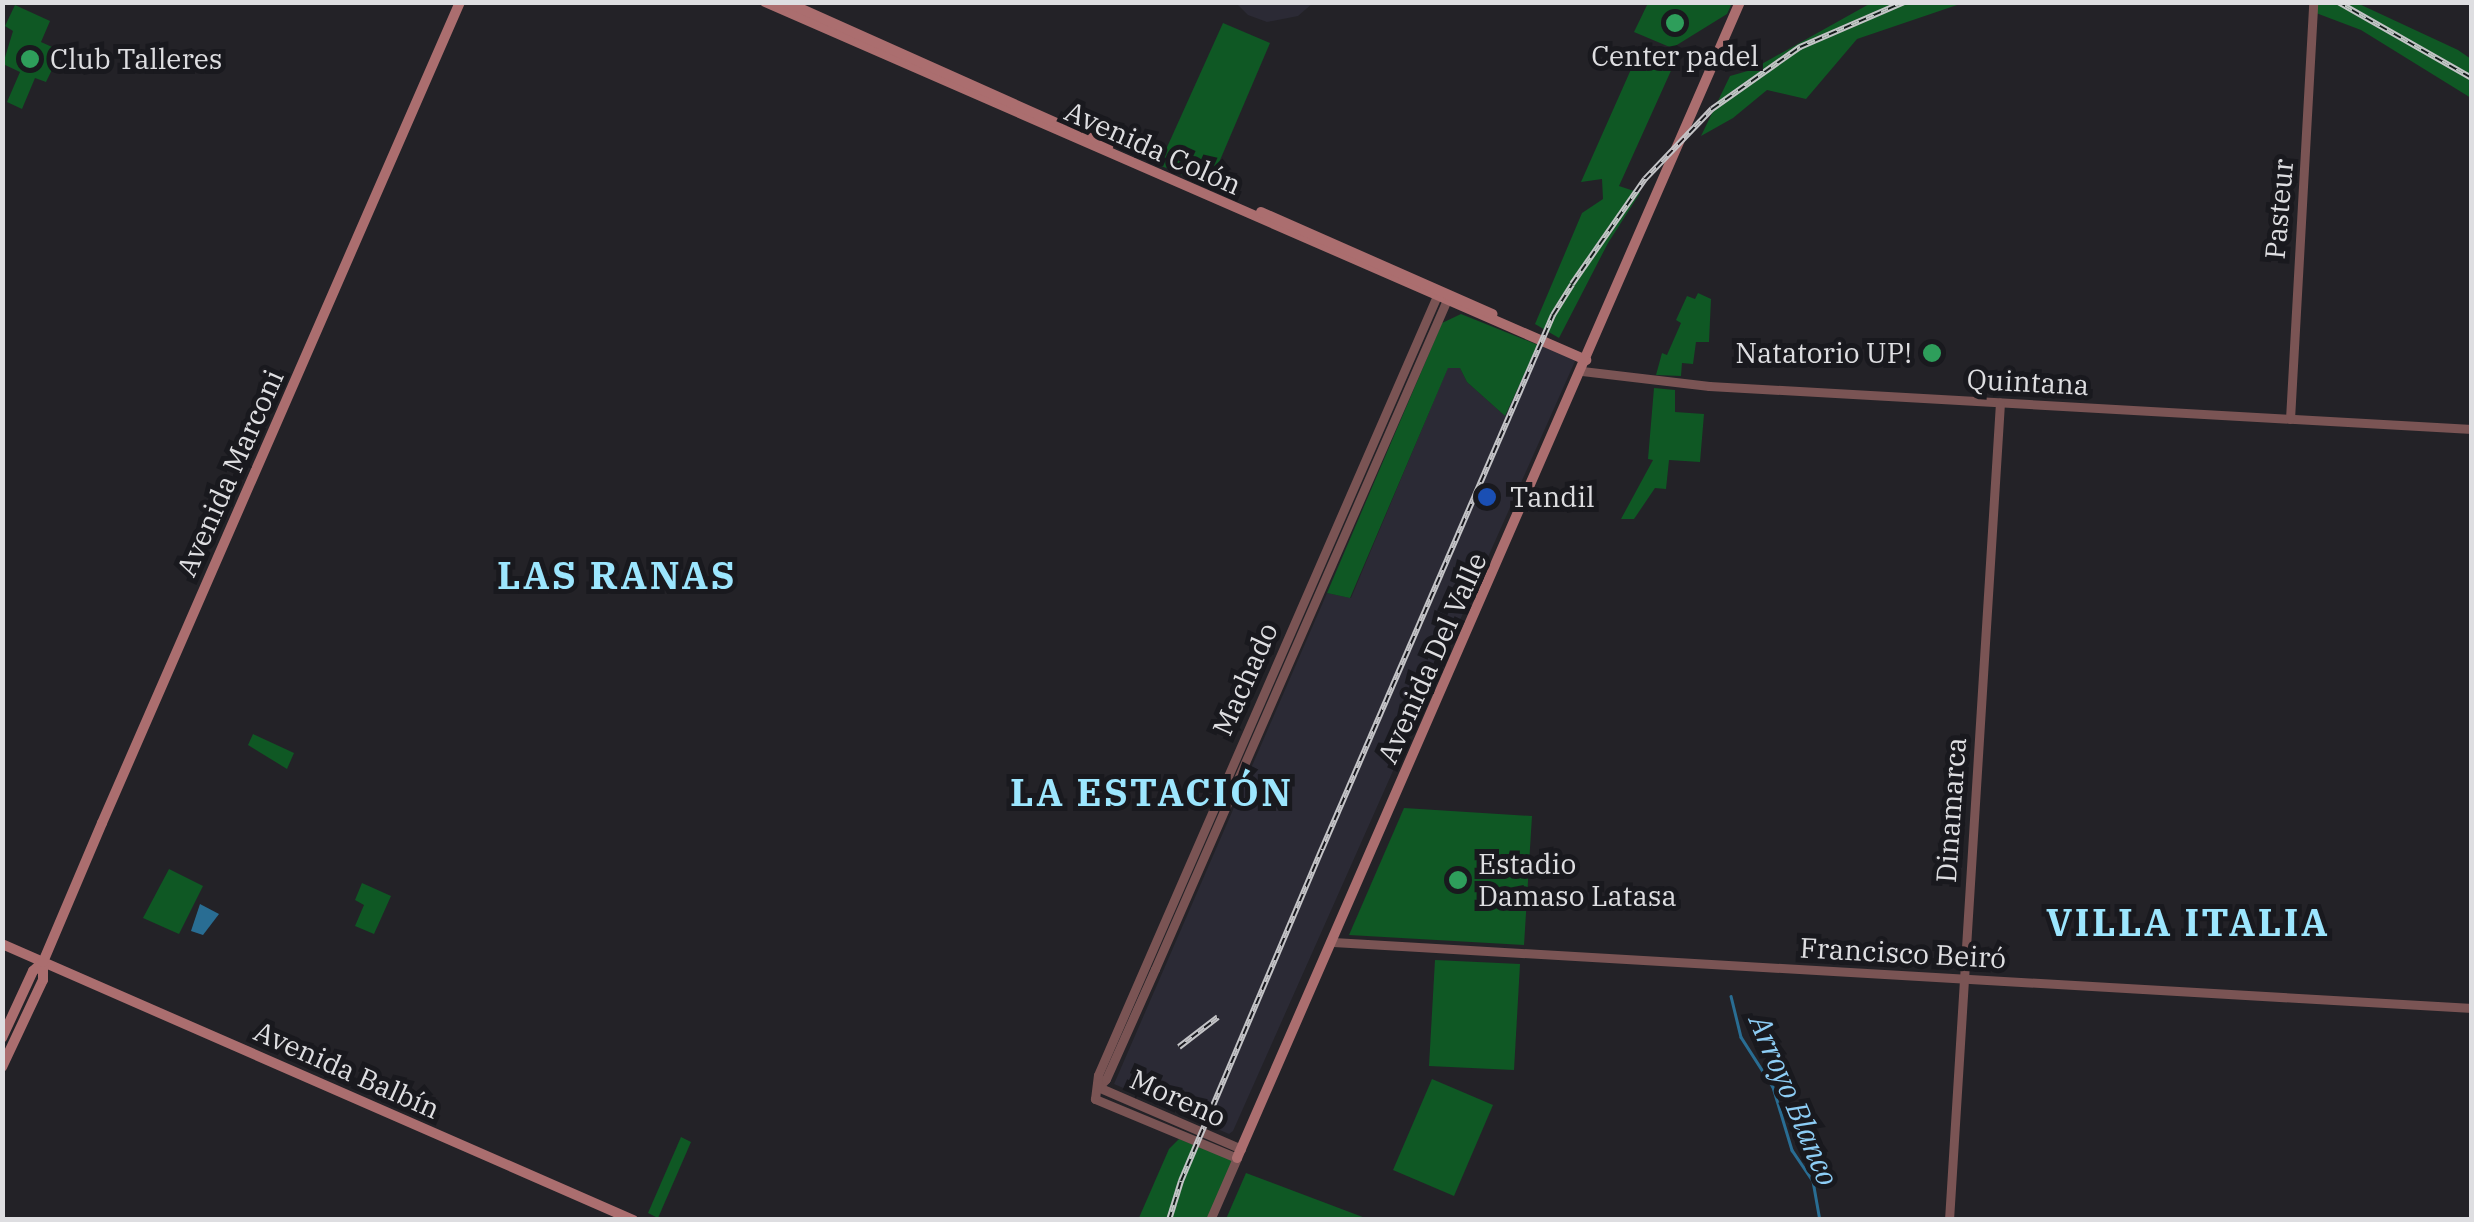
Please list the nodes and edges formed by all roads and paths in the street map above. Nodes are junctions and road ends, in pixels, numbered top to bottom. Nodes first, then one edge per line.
1 (460, 2) edge
2 (766, 2) edge
3 (786, 2) edge
4 (1740, 2) edge
5 (2313, 2) edge
6 (1443, 296) junction
7 (1584, 366) junction
8 (2000, 403) junction
9 (2290, 418) junction
10 (2472, 429) edge
11 (1333, 942) junction
12 (2, 944) edge
13 (43, 962) junction
14 (1963, 977) junction
15 (2472, 1008) edge
16 (2, 1038) edge
17 (2, 1067) edge
18 (1098, 1087) junction
19 (1095, 1099) joint
20 (1239, 1154) junction
21 (633, 1220) edge
22 (1210, 1220) edge
23 (1949, 1220) edge

1 - 13 main road, Avenida Marconi
2 - 6 main road, Avenida Colón
3 - 6 main road, Avenida Colón
4 - 7 main road, Avenida Del Valle
5 - 9 street, Pasteur
6 - 7 main road, Avenida Colón
6 - 18 street, Machado
7 - 8 street, Quintana
7 - 11 main road, Avenida Del Valle
8 - 9 street, Quintana
8 - 14 street, Dinamarca
9 - 10 street, Quintana
11 - 14 street, Francisco Beiró
11 - 20 main road, Avenida Del Valle
12 - 13 main road, Avenida Balbín
13 - 16 main road
13 - 17 main road
13 - 21 main road, Avenida Balbín
14 - 15 street, Francisco Beiró
14 - 23 street, Dinamarca
18 - 19 street, Machado
18 - 20 street, Moreno
19 - 20 street, Moreno
20 - 22 street, Avenida Del Valle

